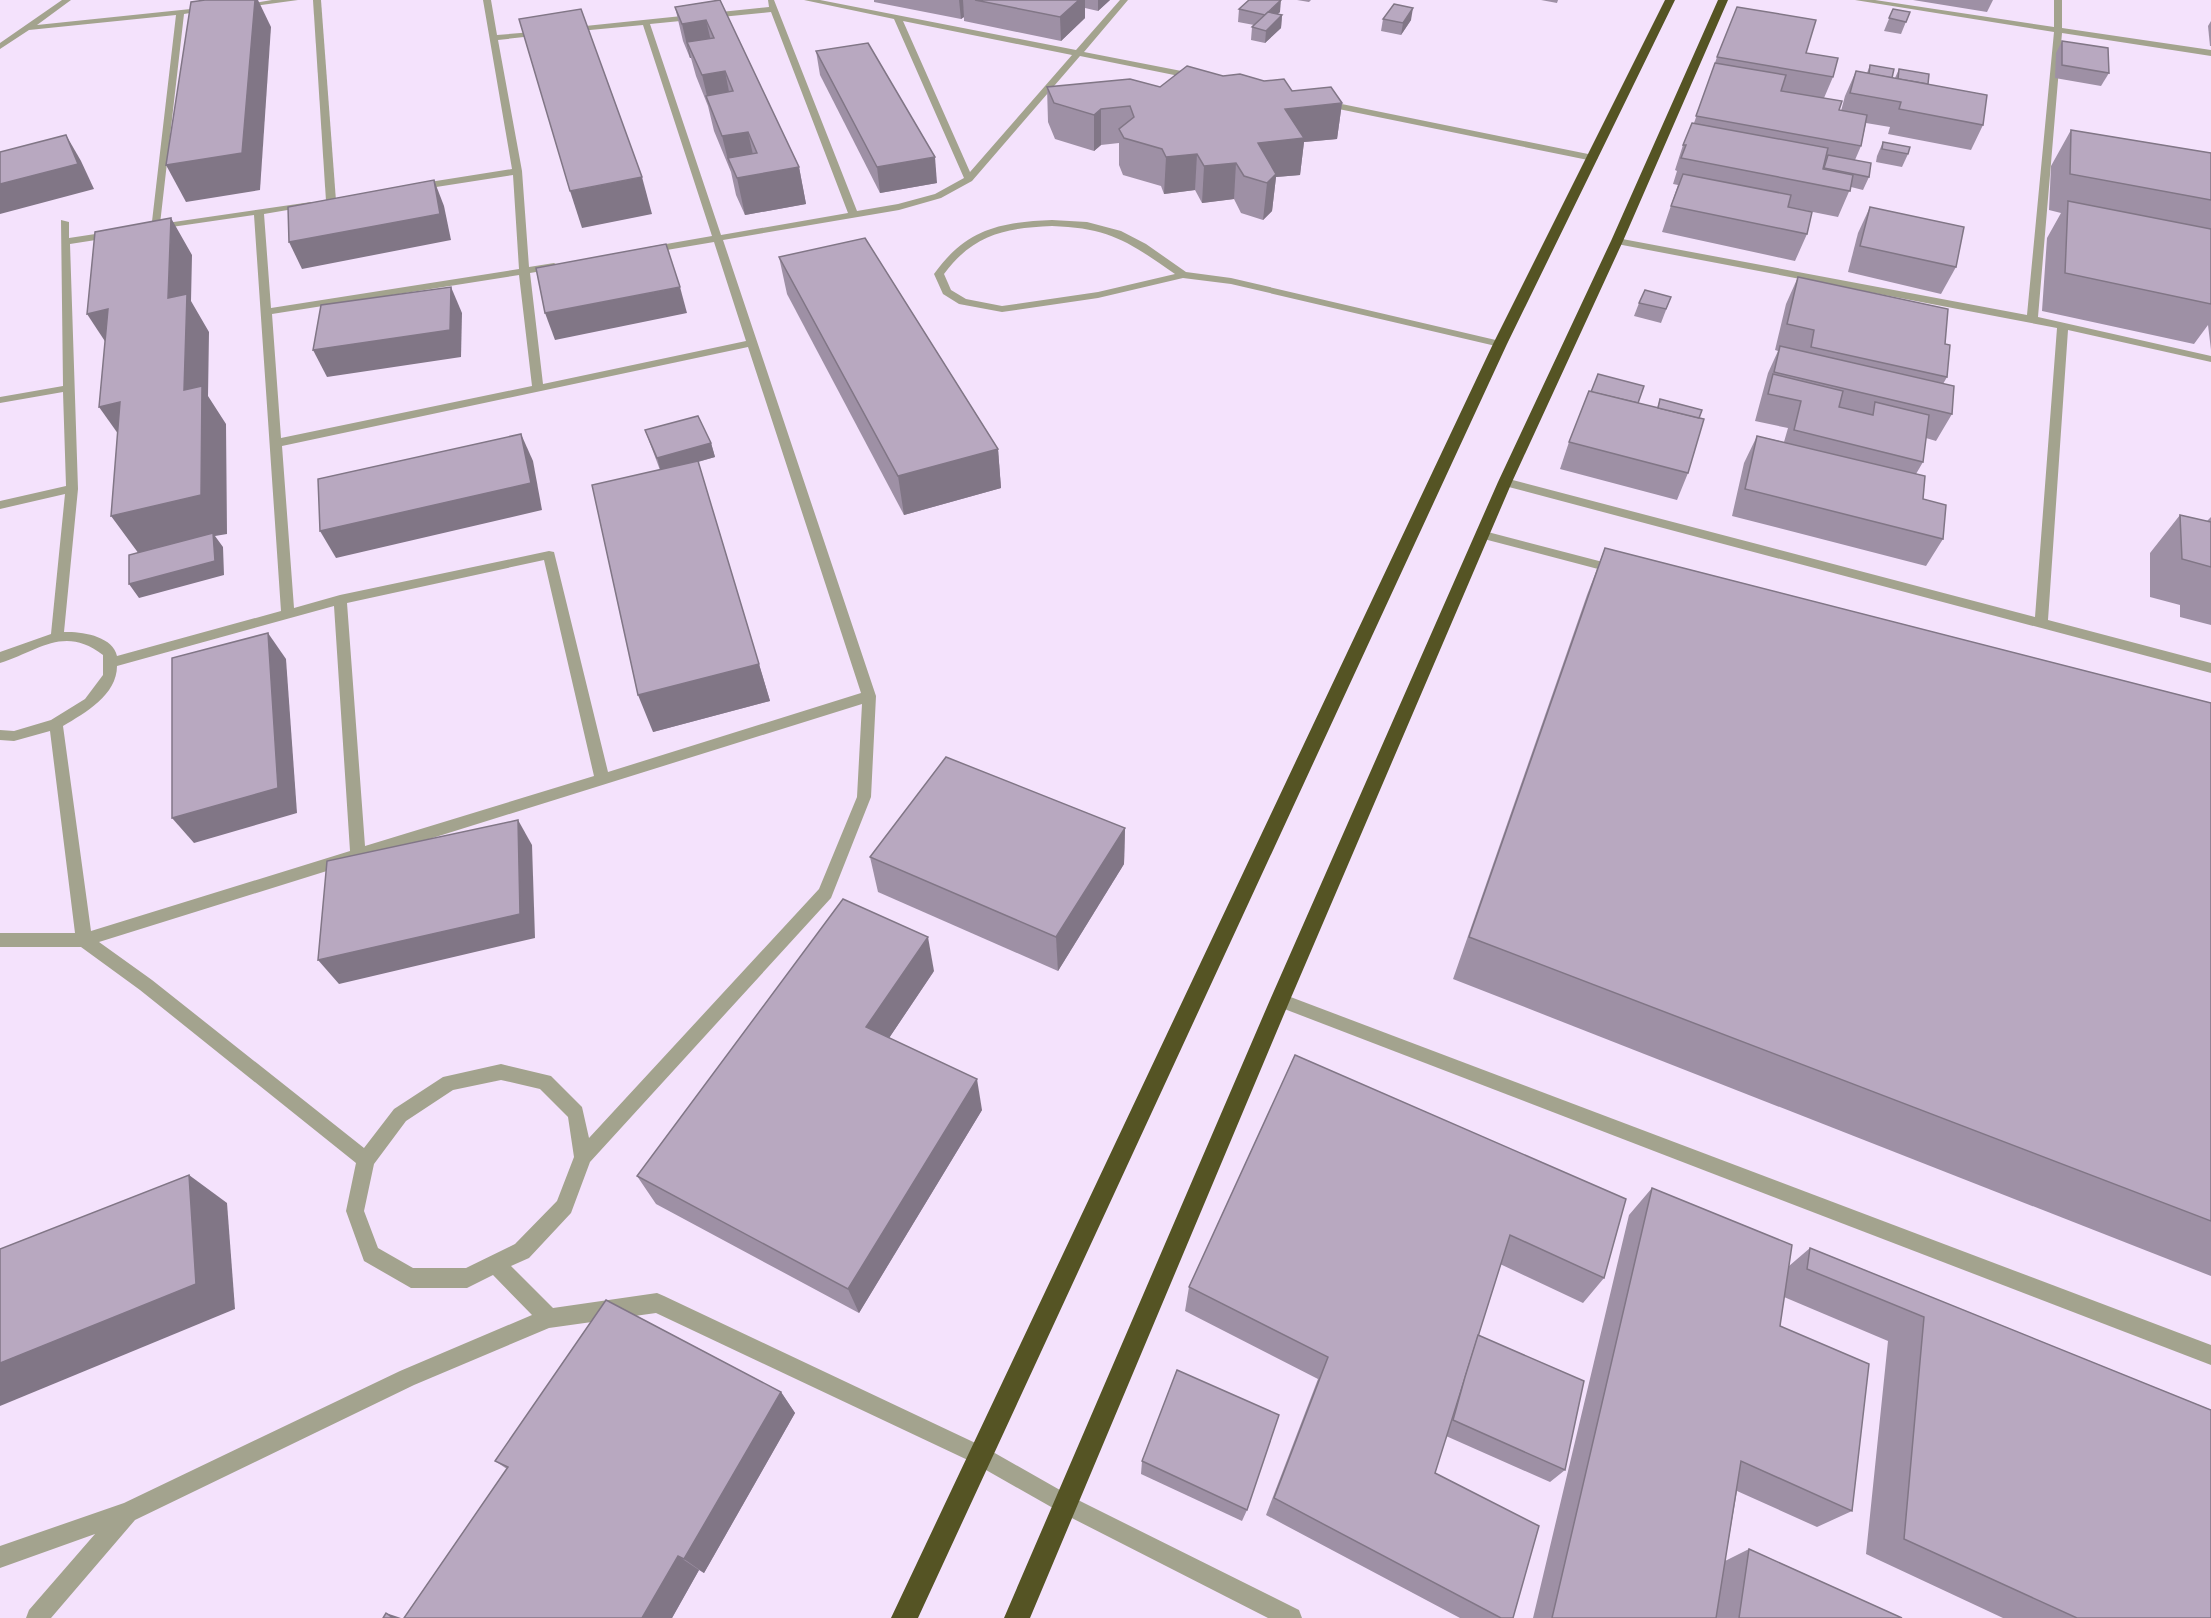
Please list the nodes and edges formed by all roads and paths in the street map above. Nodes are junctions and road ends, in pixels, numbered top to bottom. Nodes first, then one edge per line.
1 (67, 0) edge
2 (294, 0) edge
3 (317, 0) edge
4 (487, 0) edge
5 (808, 0) edge
6 (1124, 0) edge
7 (1670, 0) edge
8 (1723, 0) edge
9 (1859, 0) edge
10 (2058, 0) edge
11 (835, 2) edge
12 (772, 5) edge
13 (226, 8) edge
14 (214, 9) edge
15 (180, 13) junction
16 (897, 17) junction
17 (646, 23) junction
18 (27, 28) junction
19 (2058, 29) junction
20 (564, 31) edge
21 (553, 32) edge
22 (494, 38) junction
23 (0, 47) edge
24 (1080, 53) junction
25 (2211, 53) edge
26 (1208, 79) edge
27 (1313, 101) edge
28 (1593, 158) junction
29 (517, 171) junction
30 (969, 179) junction
31 (401, 190) edge
32 (343, 199) edge
33 (331, 201) junction
34 (259, 212) junction
35 (854, 215) junction
36 (64, 222) dead end
37 (155, 228) junction
38 (144, 230) edge
39 (121, 233) edge
40 (718, 239) junction
41 (1617, 241) junction
42 (65, 242) junction
43 (638, 252) edge
44 (569, 263) edge
45 (524, 270) junction
46 (1183, 275) junction
47 (267, 312) junction
48 (2032, 319) junction
49 (2063, 326) junction
50 (752, 344) junction
51 (1500, 345) junction
52 (2211, 359) edge
53 (69, 388) junction
54 (538, 388) junction
55 (0, 400) edge
56 (276, 443) junction
57 (1505, 482) junction
58 (72, 489) junction
59 (0, 505) edge
60 (1484, 535) junction
61 (1634, 574) edge
62 (340, 600) junction
63 (288, 612) junction
64 (2041, 623) junction
65 (57, 637) junction
66 (0, 658) edge
67 (110, 663) junction
68 (2211, 668) edge
69 (869, 696) junction
70 (56, 724) junction
71 (0, 735) edge
72 (602, 779) junction
73 (358, 855) junction
74 (0, 940) edge
75 (84, 940) junction
76 (1280, 1000) junction
77 (583, 1157) junction
78 (366, 1160) junction
79 (495, 1264) junction
80 (549, 1318) junction
81 (2211, 1355) edge
82 (979, 1455) junction
83 (1067, 1505) junction
84 (128, 1512) junction
85 (0, 1557) edge
86 (37, 1618) edge
87 (904, 1618) edge
88 (1017, 1618) edge
89 (1291, 1618) edge

1 - 18 street
2 - 13 street
3 - 33 street
4 - 22 street
5 - 11 street
6 - 24 street
7 - 28 highway
8 - 41 highway
9 - 19 street
10 - 19 street
11 - 16 street
12 - 17 street
12 - 35 street
14 - 15 street
15 - 18 street
15 - 37 street
16 - 24 street
16 - 30 street
17 - 20 street
17 - 40 street
18 - 23 street
19 - 25 street
19 - 48 street
21 - 22 street
22 - 29 street
24 - 26 street
24 - 30 street
27 - 28 street
28 - 51 highway
29 - 31 street
29 - 45 street
30 - 35 street
32 - 33 street
33 - 34 street
34 - 37 street
34 - 47 street
35 - 40 street
36 - 42 street
37 - 38 street
39 - 42 street
40 - 43 street
40 - 50 street
41 - 48 street
41 - 57 highway
42 - 53 street
44 - 45 street
45 - 47 street
45 - 54 street
46 - 46 street
46 - 51 street
47 - 56 street
48 - 49 street
49 - 52 street
49 - 64 street
50 - 54 street
50 - 69 street
51 - 82 highway
53 - 55 street
53 - 58 street
54 - 56 street
56 - 63 street
57 - 60 highway
57 - 64 street
58 - 59 street
58 - 65 street
60 - 61 street
60 - 76 highway
62 - 63 street
62 - 72 street
62 - 73 street
63 - 67 street
64 - 68 street
65 - 66 street
65 - 67 street
67 - 70 street
69 - 72 street
69 - 77 street
70 - 71 street
70 - 75 street
72 - 73 street
73 - 75 street
74 - 75 street
75 - 78 street
76 - 81 street
76 - 83 highway
77 - 78 street
77 - 79 street
78 - 79 street
79 - 80 street
80 - 82 street
80 - 84 street
82 - 83 street
82 - 87 highway
83 - 88 highway
83 - 89 street
84 - 85 street
84 - 86 street

